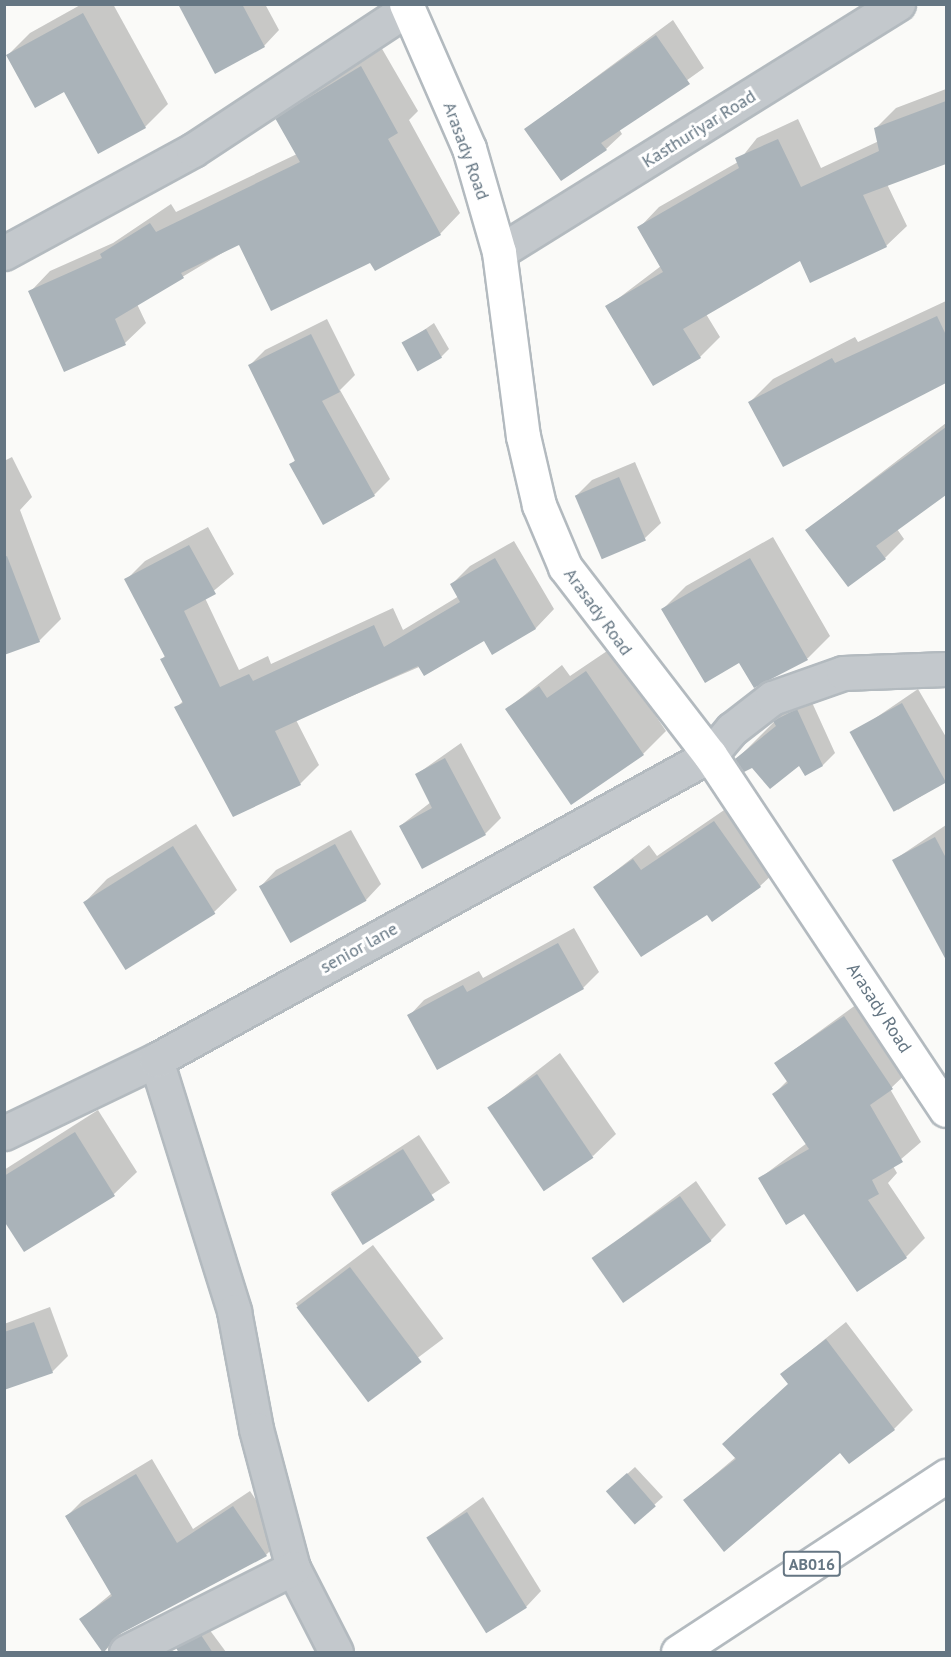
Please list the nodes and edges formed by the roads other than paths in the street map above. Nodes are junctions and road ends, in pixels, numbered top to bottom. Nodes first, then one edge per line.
1 (898, 4) edge
2 (407, 6) edge
3 (499, 252) junction
4 (4, 253) edge
5 (946, 669) edge
6 (710, 755) junction
7 (156, 1060) junction
8 (946, 1110) edge
9 (4, 1133) edge
10 (946, 1476) edge
11 (293, 1568) junction
12 (126, 1653) edge
13 (336, 1653) edge
14 (678, 1653) edge

1 - 3 street, Kasthuriyar Road
2 - 3 main road, Arasady Road
2 - 4 street
3 - 6 main road, Arasady Road
5 - 6 street, senior lane
6 - 7 street, senior lane
6 - 8 main road, Arasady Road
7 - 9 street, senior lane
7 - 11 street
10 - 14 main road, AB016
11 - 12 street
11 - 13 street

